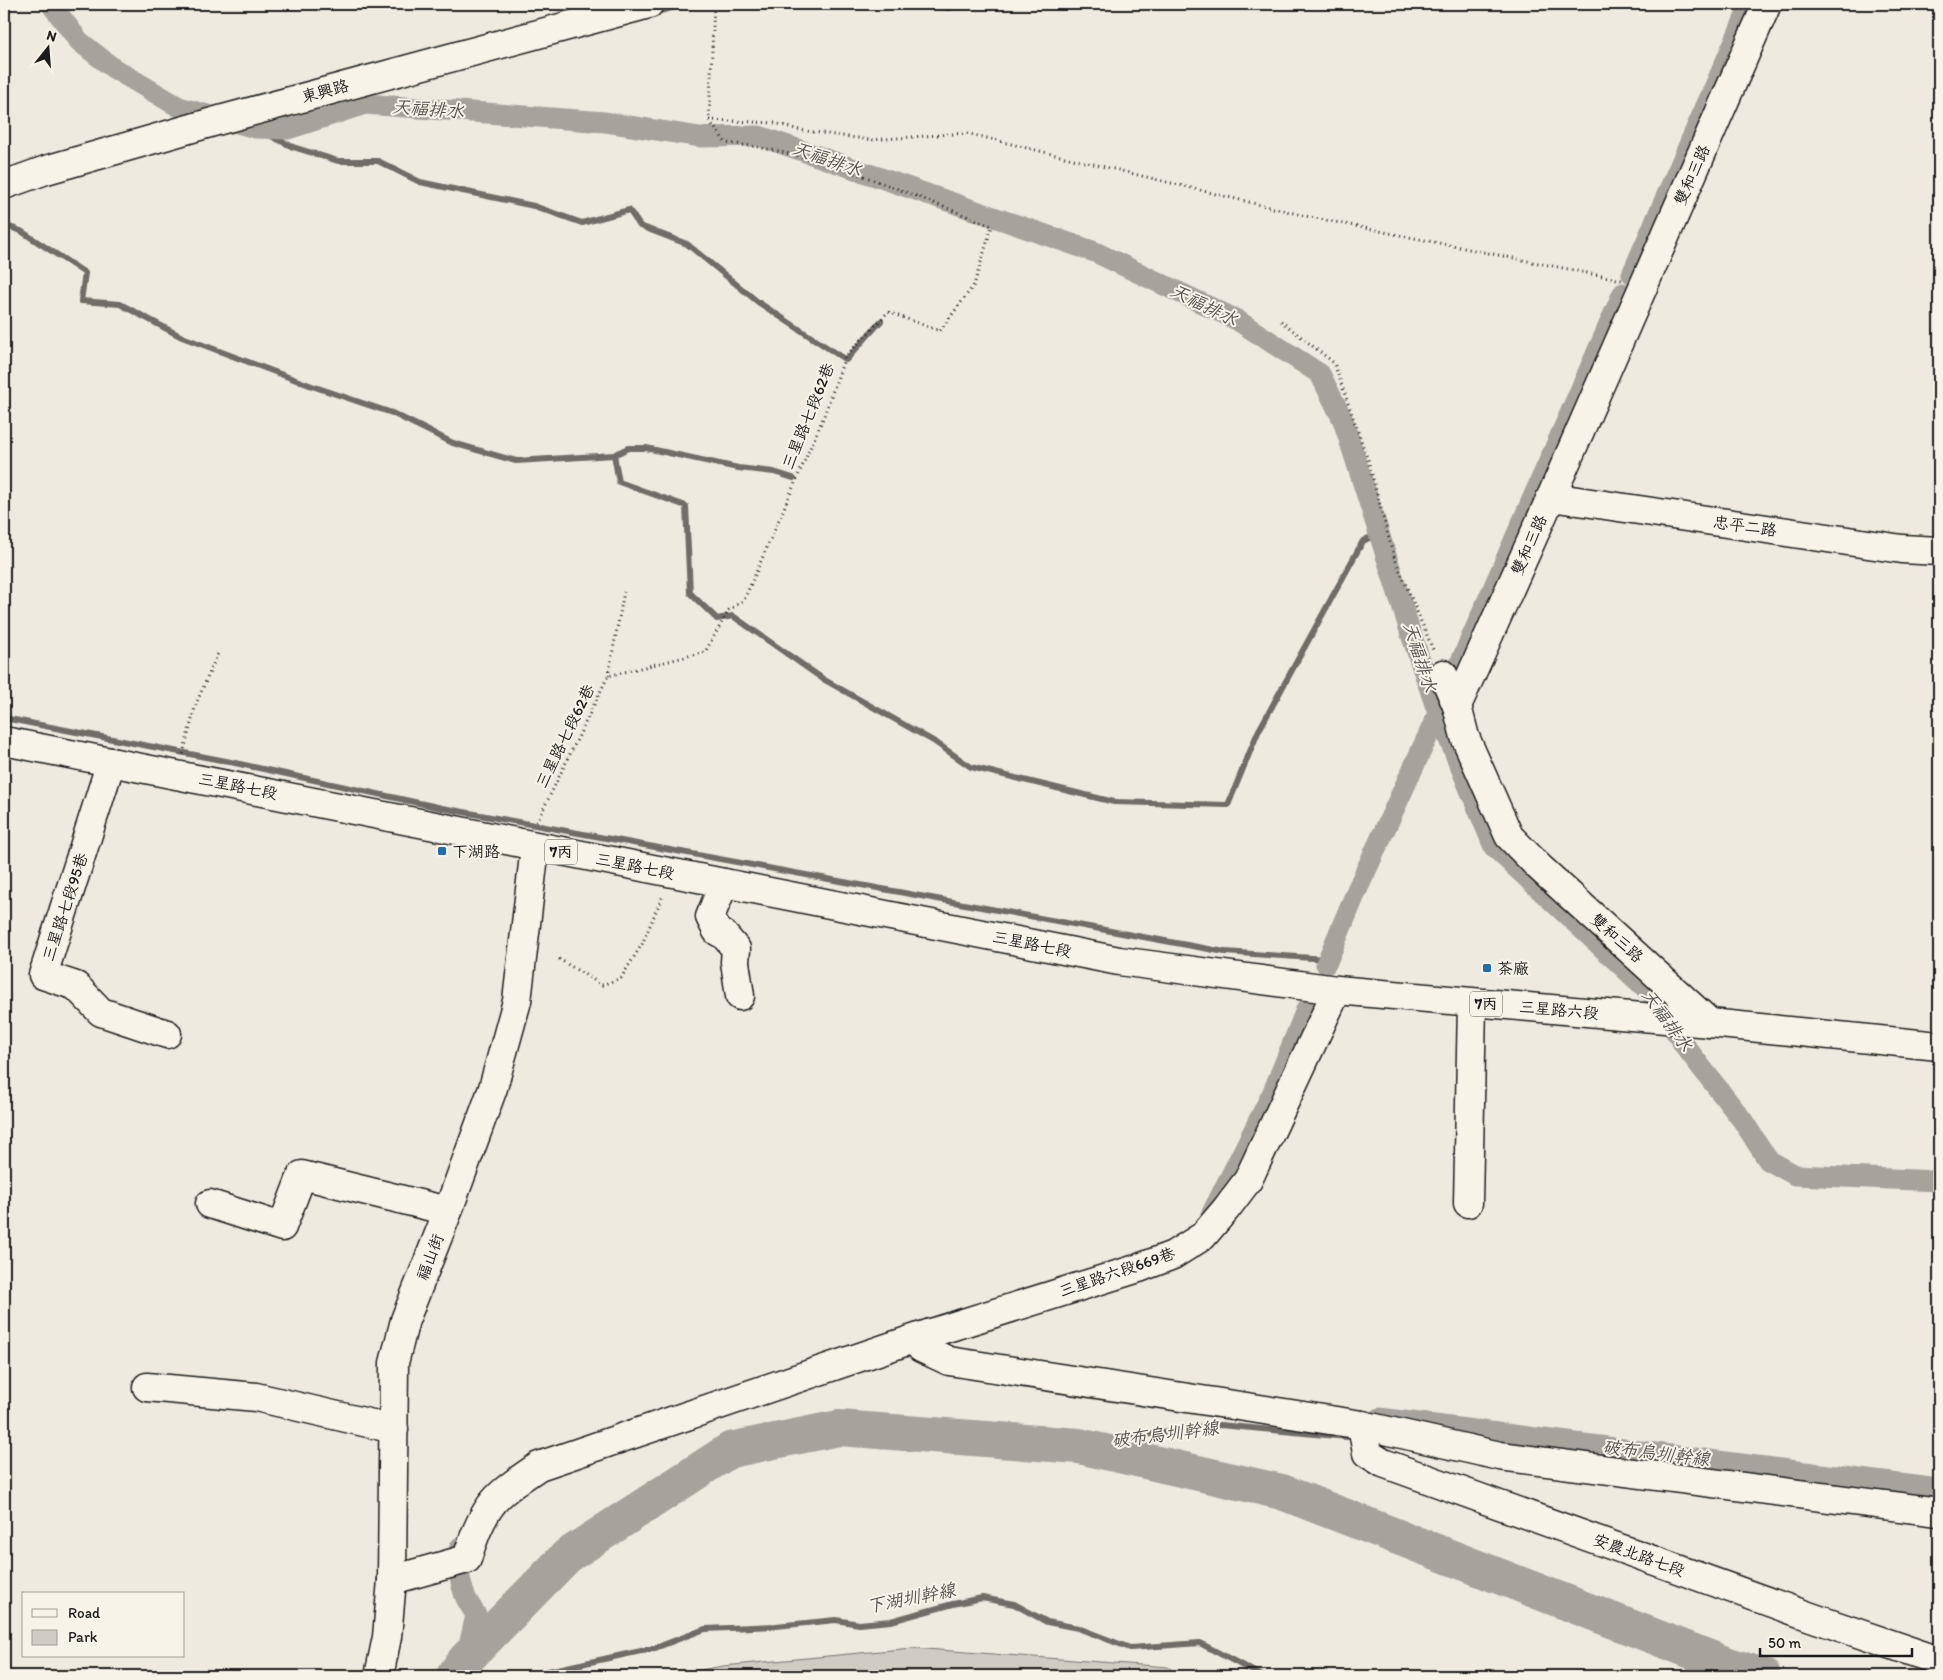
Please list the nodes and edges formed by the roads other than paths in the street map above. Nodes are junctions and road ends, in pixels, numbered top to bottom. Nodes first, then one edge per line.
1 (649, 4) edge
2 (1767, 4) edge
3 (4, 185) edge
4 (1551, 497) junction
5 (1939, 552) edge
6 (4, 741) edge
7 (111, 762) junction
8 (531, 846) junction
9 (724, 883) junction
10 (1119, 961) joint
11 (1322, 988) junction
12 (740, 996) dead end
13 (1472, 1003) junction
14 (1710, 1023) junction
15 (167, 1034) dead end
16 (1939, 1046) edge
17 (1468, 1203) dead end
18 (210, 1204) dead end
19 (448, 1211) junction
20 (931, 1333) junction
21 (147, 1387) dead end
22 (1362, 1425) junction
23 (394, 1429) junction
24 (1939, 1512) edge
25 (392, 1580) junction
26 (1939, 1661) edge
27 (380, 1676) edge

1 - 3 street, 東興路
2 - 4 street, 雙和三路
4 - 5 street, 忠平二路
4 - 14 street, 雙和三路
6 - 7 street, 三星路七段 / 7丙
7 - 8 street, 三星路七段 / 7丙
7 - 15 street, 三星路七段95巷
8 - 9 street, 三星路七段 / 7丙
8 - 19 street, 福山街
9 - 10 street, 三星路七段 / 7丙
9 - 12 street
10 - 11 street, 三星路六段 / 7丙
11 - 13 street, 三星路六段 / 7丙
11 - 20 street, 三星路六段669巷
13 - 14 street, 三星路六段 / 7丙
13 - 17 street
14 - 16 street, 三星路六段 / 7丙
18 - 19 street
19 - 23 street, 福山街
20 - 22 street
20 - 25 street, 三星路六段669巷
21 - 23 street
22 - 24 street
22 - 26 street, 安農北路七段
23 - 25 street, 福山街
25 - 27 street, 福山街

